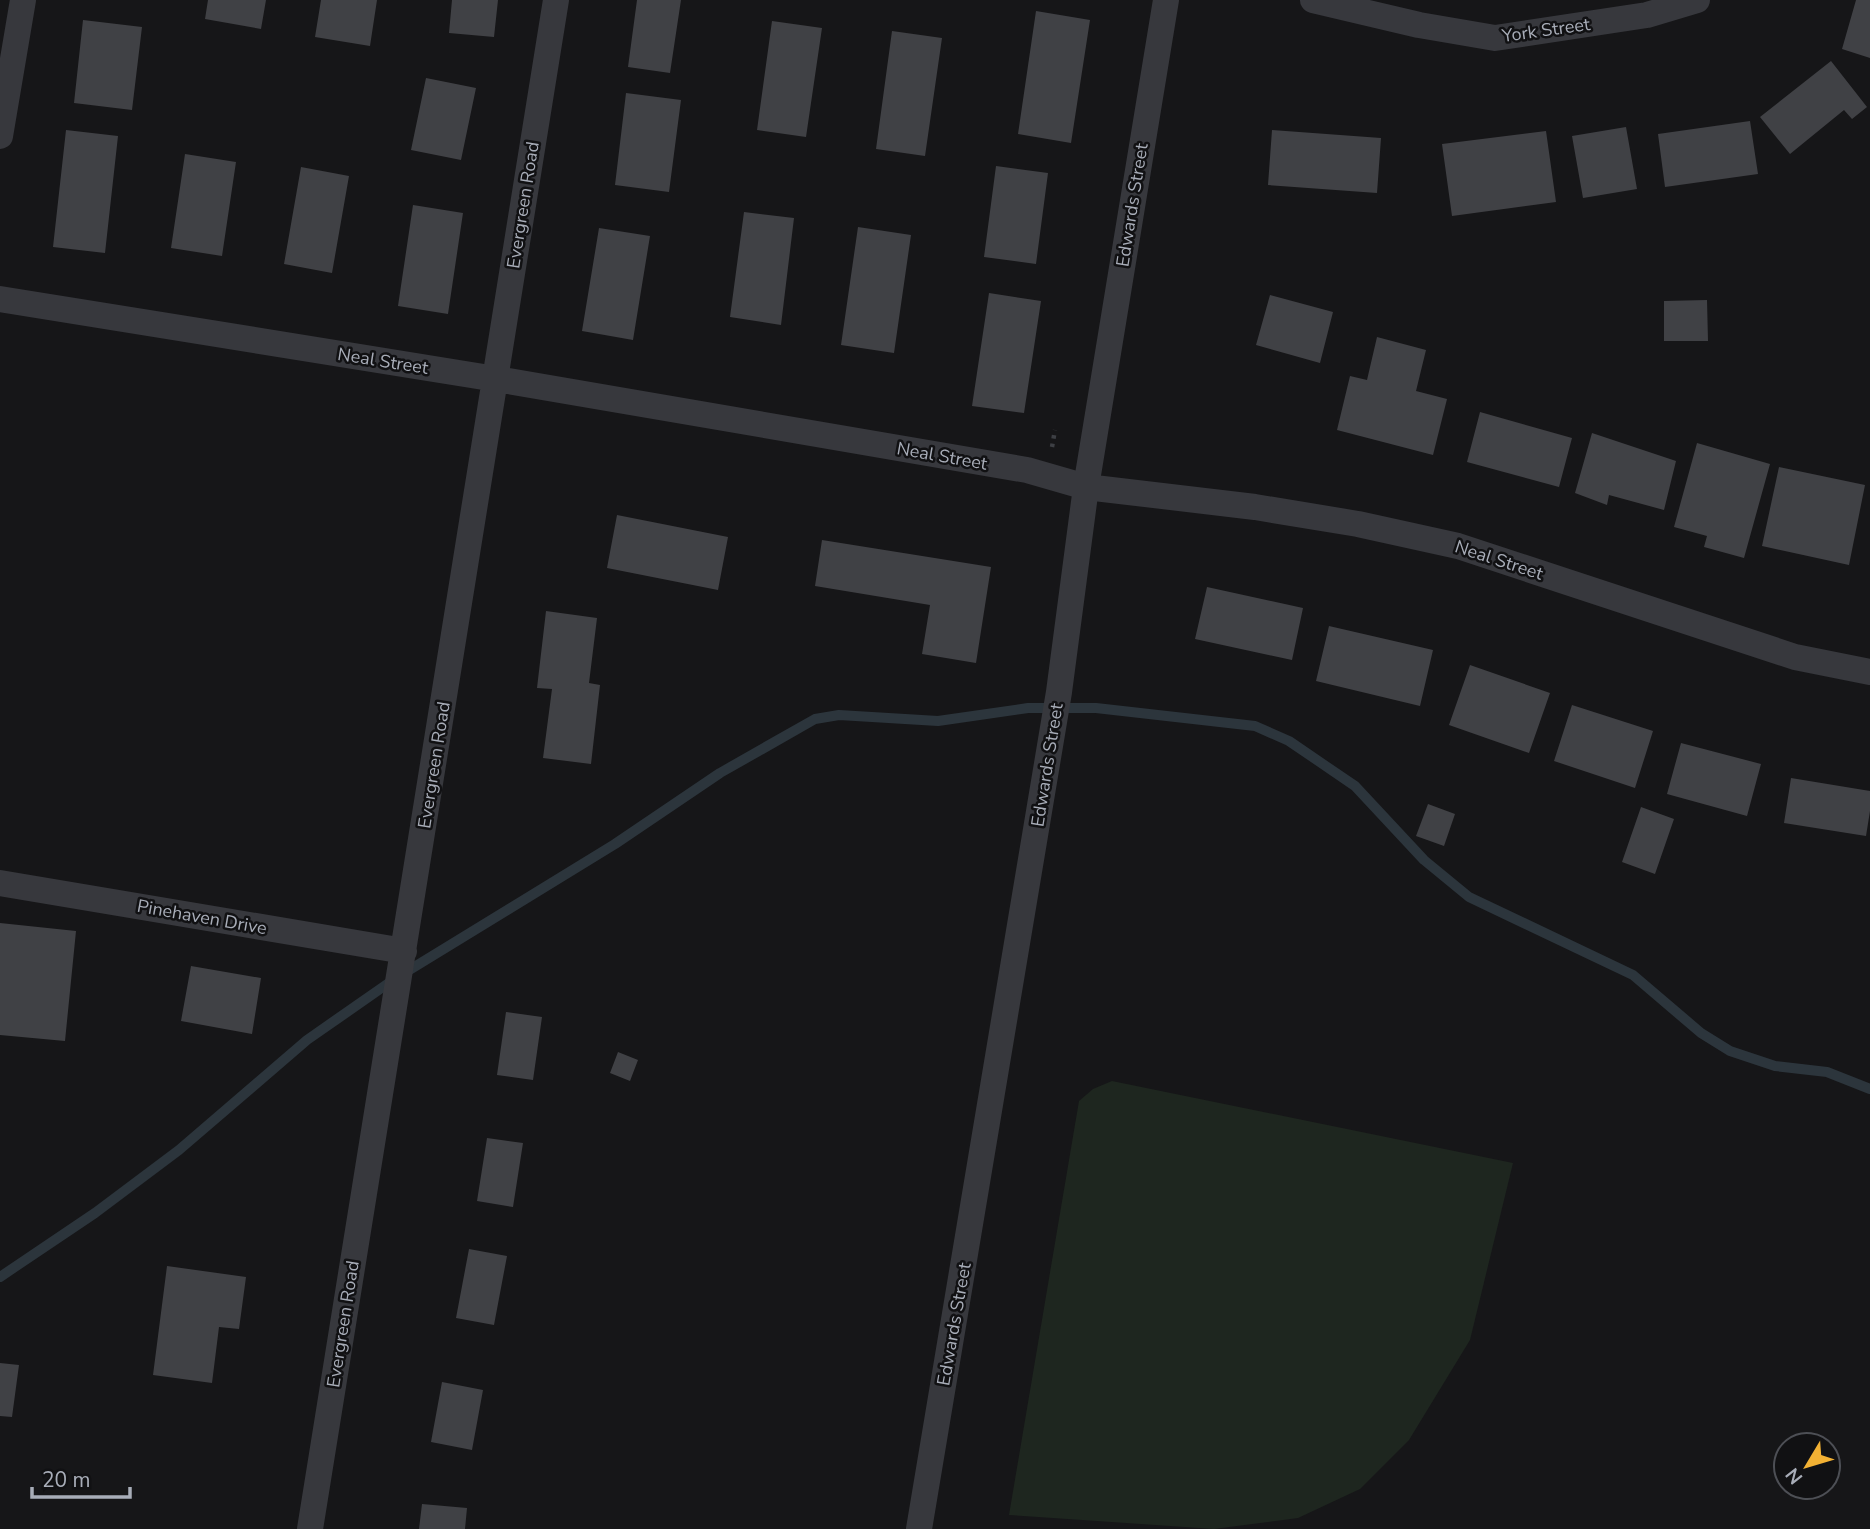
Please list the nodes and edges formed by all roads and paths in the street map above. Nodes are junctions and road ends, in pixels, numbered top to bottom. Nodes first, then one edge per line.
1 (23, 0) edge
2 (556, 0) edge
3 (1166, 0) edge
4 (1313, 0) edge
5 (1697, 0) edge
6 (0, 136) edge
7 (0, 299) edge
8 (496, 379) junction
9 (1086, 486) junction
10 (1870, 672) edge
11 (0, 883) edge
12 (404, 951) junction
13 (310, 1529) edge
14 (919, 1529) edge

1 - 6 street
2 - 8 street, Evergreen Road
3 - 9 street, Edwards Street
4 - 5 street, York Street
7 - 8 street, Neal Street
8 - 9 street, Neal Street
8 - 12 street, Evergreen Road
9 - 10 street, Neal Street
9 - 14 street, Edwards Street
11 - 12 street, Pinehaven Drive
12 - 13 street, Evergreen Road

